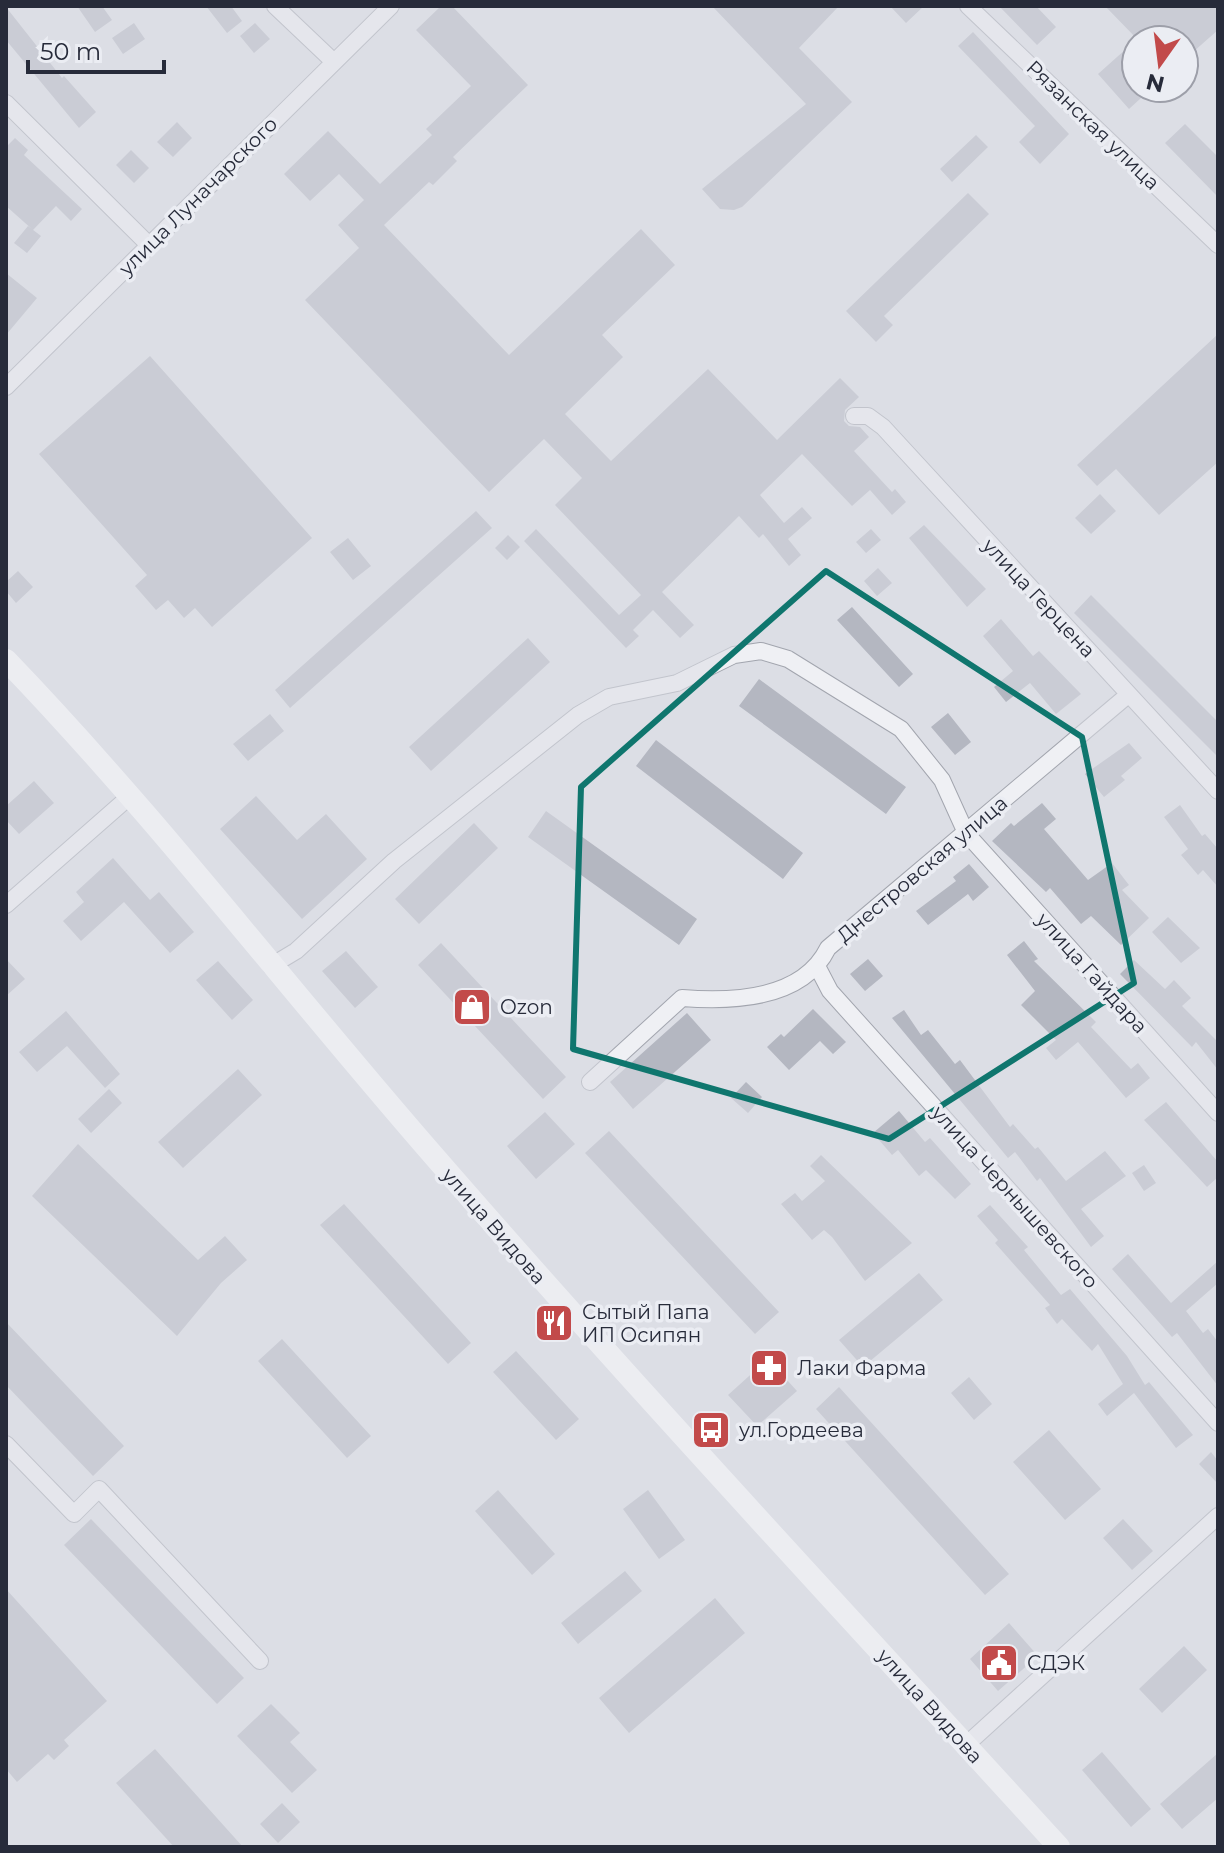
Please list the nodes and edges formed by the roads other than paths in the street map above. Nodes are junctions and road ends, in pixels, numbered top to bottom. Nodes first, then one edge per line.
1 (275, 6) edge
2 (391, 6) edge
3 (968, 6) edge
4 (334, 62) junction
5 (6, 103) edge
6 (148, 244) junction
7 (1218, 245) edge
8 (6, 387) edge
9 (854, 416) dead end
10 (7, 661) edge
11 (1128, 695) junction
12 (1218, 791) edge
13 (129, 797) junction
14 (966, 833) junction
15 (6, 905) edge
16 (271, 966) junction
17 (818, 968) junction
18 (590, 1082) dead end
19 (1218, 1113) edge
20 (1218, 1423) edge
21 (6, 1444) edge
22 (1218, 1516) edge
23 (260, 1661) dead end
24 (966, 1745) junction
25 (1059, 1847) edge

1 - 4 street
2 - 4 street, улица Луначарского
3 - 7 street, Рязанская улица
4 - 6 street, улица Луначарского
5 - 6 street
6 - 8 street, улица Луначарского
9 - 11 street, улица Герцена
10 - 13 street, улица Видова
11 - 12 street, улица Герцена
11 - 14 street, Днестровская улица
13 - 15 street
13 - 16 street, улица Видова
14 - 16 street, улица Гайдара
14 - 17 street, Днестровская улица
14 - 19 street, улица Гайдара
16 - 24 street, улица Видова
17 - 18 street, Днестровская улица
17 - 20 street, улица Чернышевского
21 - 23 street
22 - 24 street
24 - 25 street, улица Видова

